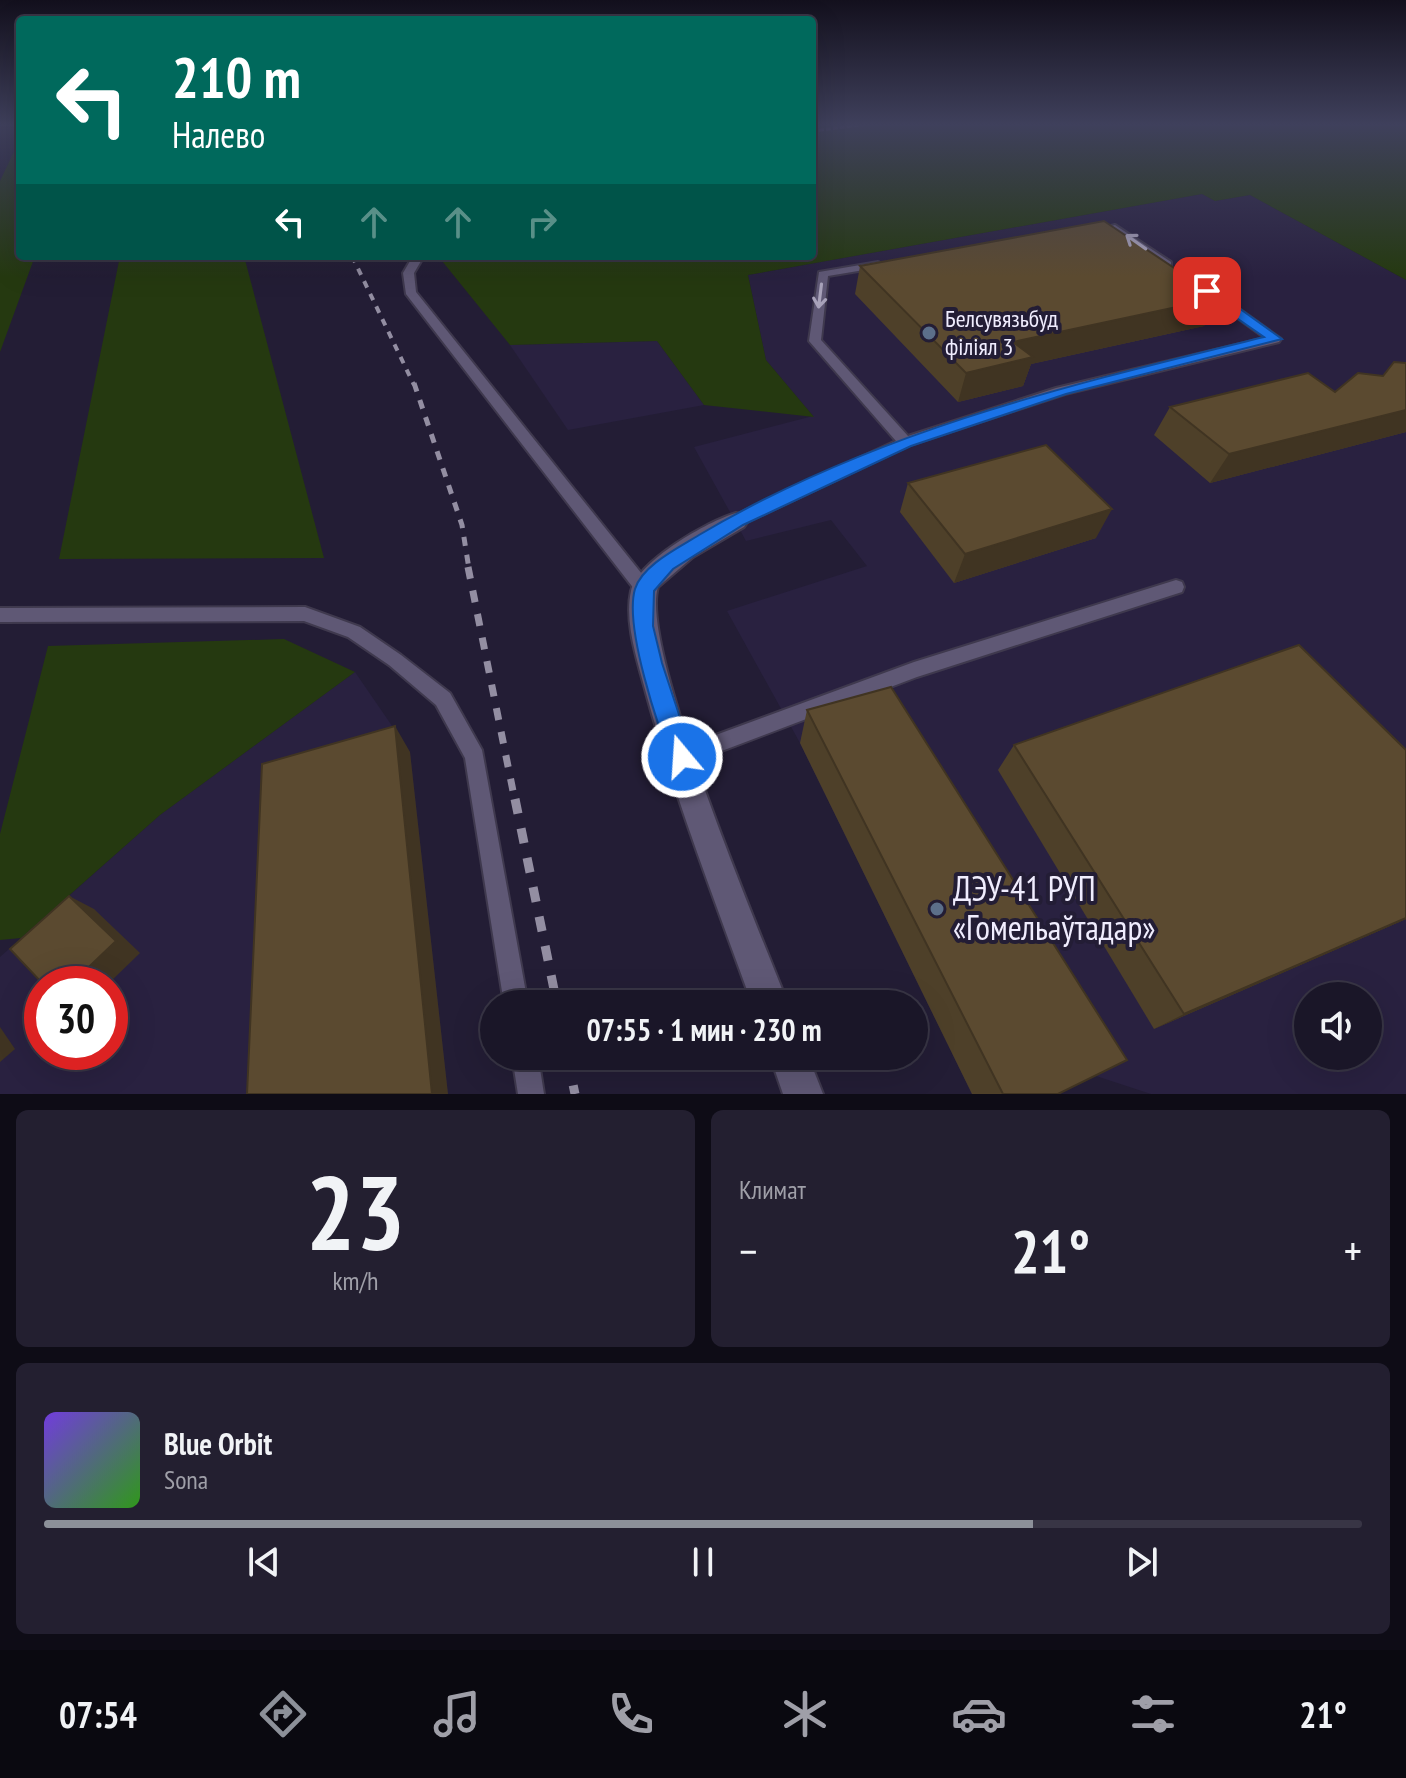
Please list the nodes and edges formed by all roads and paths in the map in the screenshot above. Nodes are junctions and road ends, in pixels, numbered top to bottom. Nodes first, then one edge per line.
1 (1084, 232) edge
2 (415, 260) edge
3 (885, 264) edge
4 (1177, 270) edge
5 (1189, 279) edge
6 (905, 442) junction
7 (736, 521) joint
8 (1176, 587) dead end
9 (644, 589) junction
10 (0, 615) edge
11 (682, 757) junction
12 (514, 990) edge
13 (765, 990) edge
14 (527, 1070) edge
15 (794, 1070) edge
16 (531, 1094) edge
17 (803, 1094) edge

4 -> 1 lane
2 - 9 lane
3 -> 6 lane
5 - 6 lane
6 - 7 lane
7 - 9 street
8 - 11 lane
9 - 11 street
10 - 12 lane
11 - 13 street
14 - 16 lane
15 - 17 street

